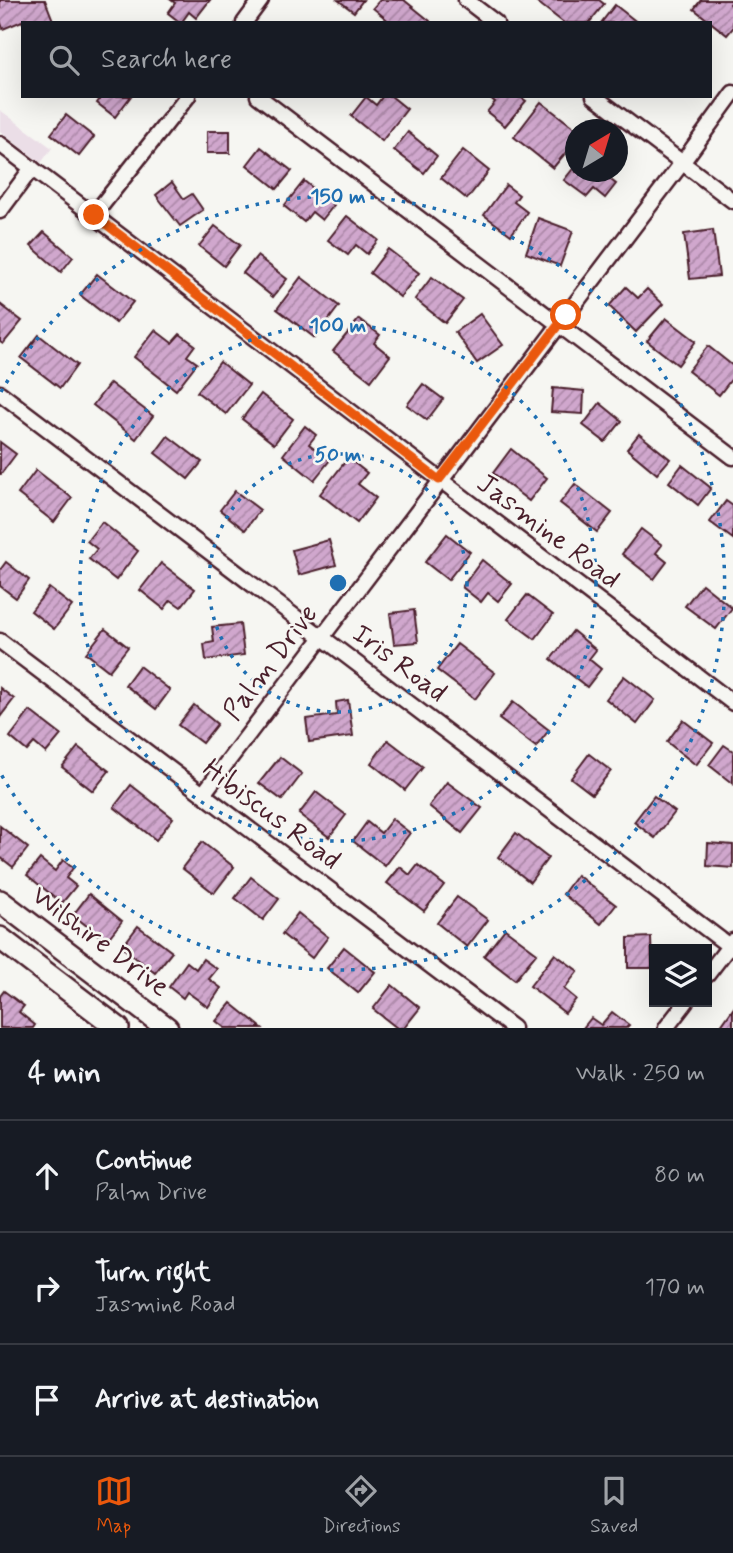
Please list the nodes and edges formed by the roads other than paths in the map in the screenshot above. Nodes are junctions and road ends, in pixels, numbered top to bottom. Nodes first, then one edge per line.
1 (261, 0) edge
2 (466, 0) edge
3 (245, 21) edge
4 (493, 21) edge
5 (733, 93) edge
6 (186, 98) edge
7 (261, 98) edge
8 (597, 98) edge
9 (0, 144) edge
10 (682, 163) junction
11 (32, 168) junction
12 (733, 201) edge
13 (0, 211) edge
14 (94, 215) junction
15 (558, 324) junction
16 (0, 393) edge
17 (733, 457) edge
18 (439, 480) junction
19 (322, 636) junction
20 (0, 640) edge
21 (733, 703) edge
22 (203, 794) junction
23 (0, 901) edge
24 (0, 938) edge
25 (732, 946) edge
26 (712, 969) edge
27 (682, 1007) edge
28 (118, 1028) edge
29 (167, 1028) edge
30 (513, 1028) edge
31 (666, 1028) edge

1 - 3 street
2 - 4 street
5 - 10 street, Palm Drive
6 - 14 street
7 - 15 street
8 - 10 street
9 - 11 street, Jasmine Road
10 - 12 street
10 - 15 street, Palm Drive
11 - 13 street
11 - 14 street, Jasmine Road
14 - 18 street, Jasmine Road
15 - 17 street
15 - 18 street, Palm Drive
16 - 19 street, Iris Road
18 - 19 street, Palm Drive
18 - 21 street, Jasmine Road
19 - 22 street, Palm Drive
19 - 25 street, Iris Road
20 - 22 street, Hibiscus Road
22 - 30 street, Hibiscus Road
23 - 29 street, Wilshire Drive
24 - 28 street, Wilshire Drive
25 - 26 street
27 - 31 street

